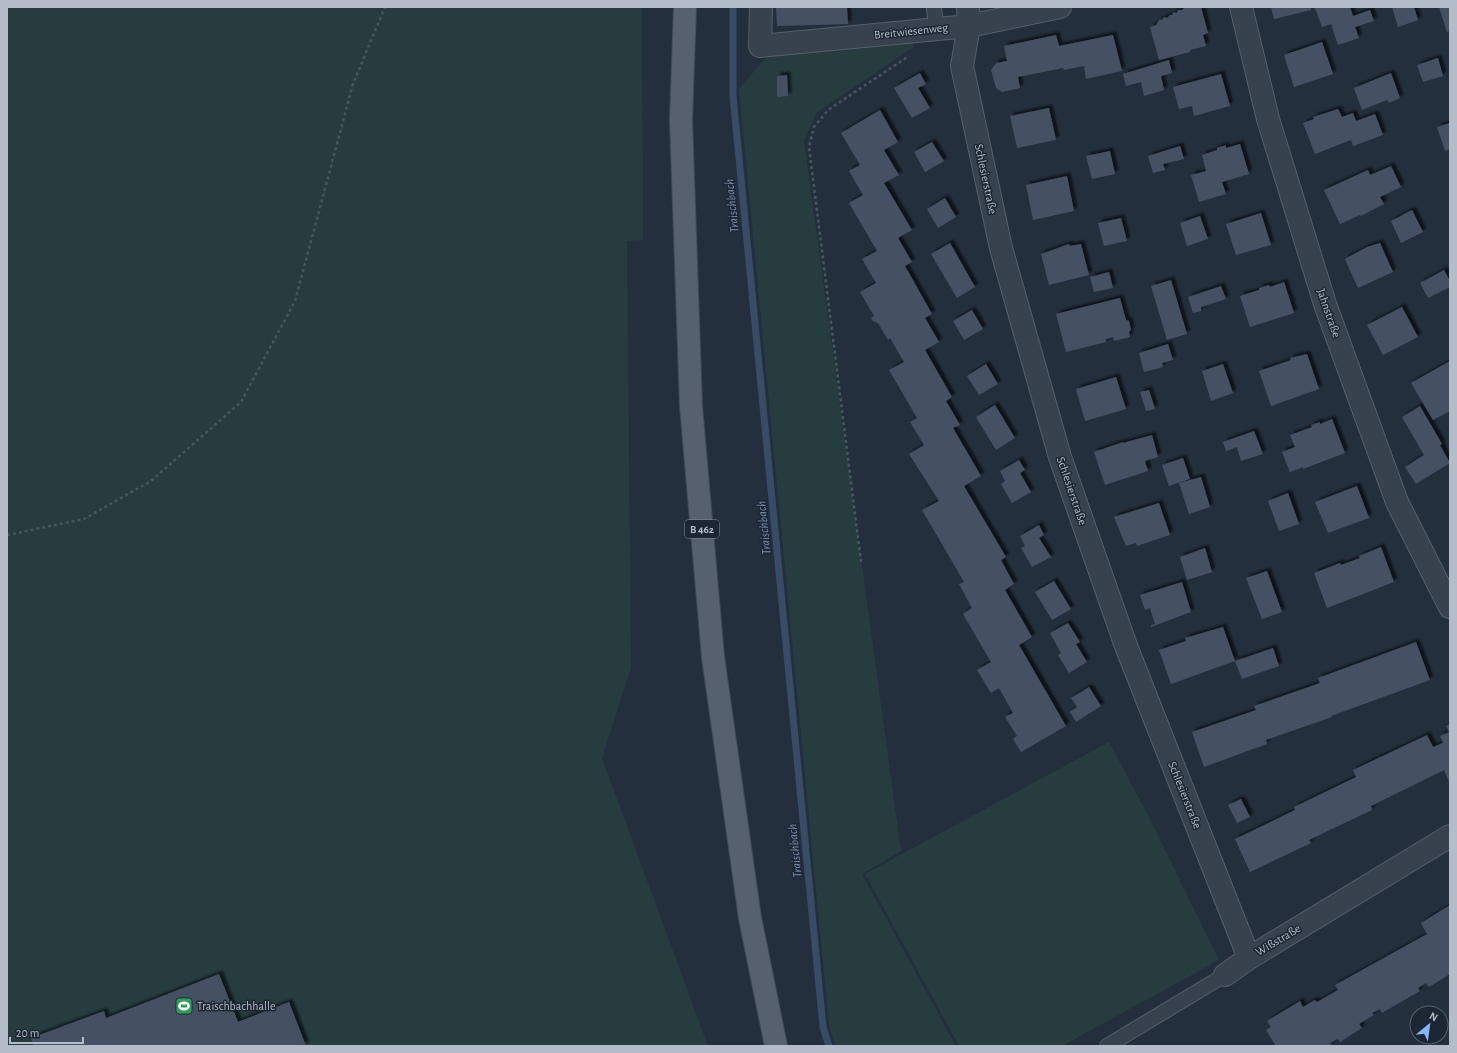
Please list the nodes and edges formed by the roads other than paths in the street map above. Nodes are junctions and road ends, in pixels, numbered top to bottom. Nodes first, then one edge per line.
1 (685, 7) edge
2 (761, 7) edge
3 (934, 7) edge
4 (1060, 7) edge
5 (1241, 7) edge
6 (968, 16) edge
7 (936, 29) junction
8 (1450, 607) edge
9 (1450, 836) edge
10 (1249, 958) junction
11 (1225, 975) joint
12 (776, 1046) edge
13 (1107, 1046) edge

1 - 12 main road, B 462
2 - 7 street, Breitwiesenweg
3 - 7 lane
4 - 6 street, Breitwiesenweg
5 - 8 street, Jahnstraße
6 - 7 street, Breitwiesenweg
6 - 10 street, Schlesierstraße
9 - 10 street, Wißstraße
10 - 11 street, Wißstraße
11 - 13 lane, Wißstraße

